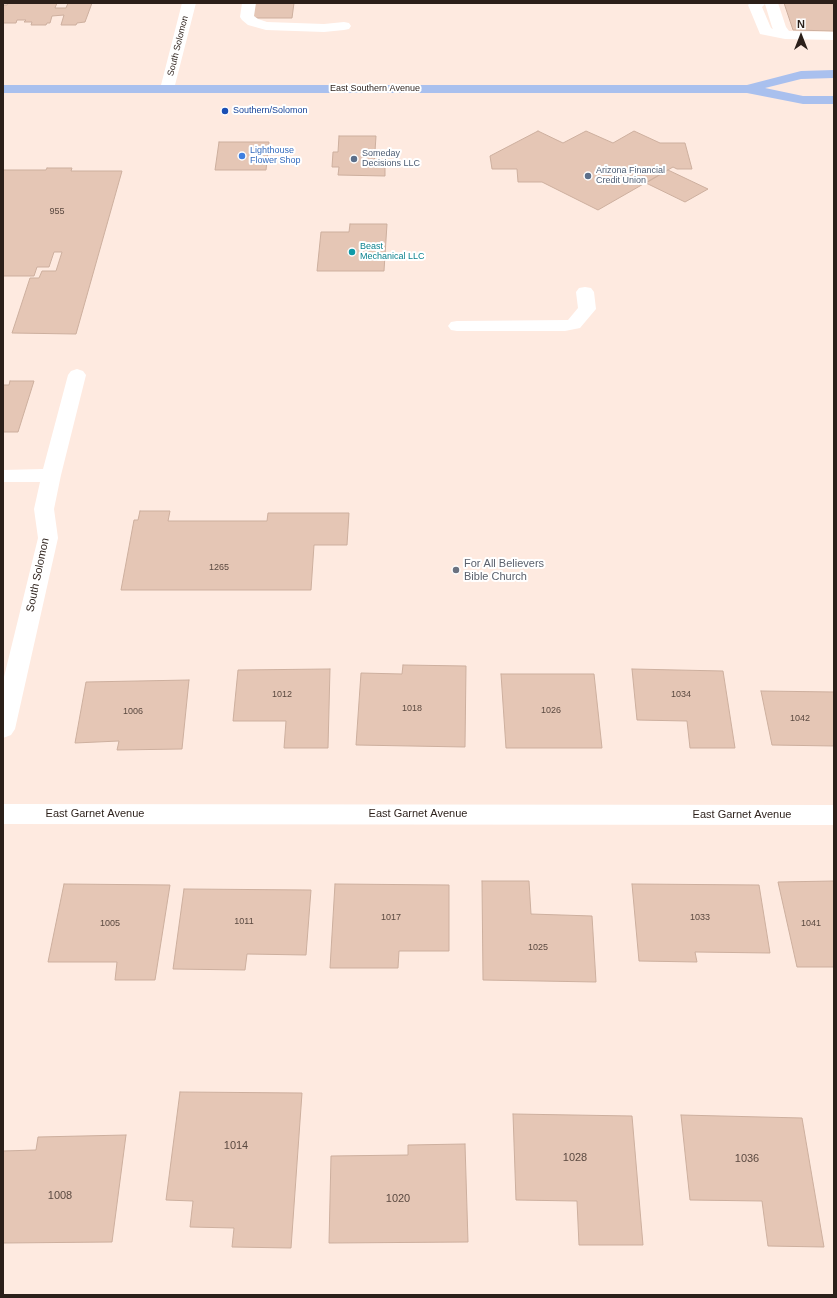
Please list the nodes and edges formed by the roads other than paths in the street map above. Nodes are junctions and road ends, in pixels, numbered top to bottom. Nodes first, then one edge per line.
1 (189, 3) edge
2 (250, 3) edge
3 (759, 3) edge
4 (771, 3) edge
5 (344, 26) dead end
6 (785, 35) junction
7 (834, 36) edge
8 (834, 74) edge
9 (3, 89) edge
10 (167, 89) junction
11 (747, 89) junction
12 (834, 100) edge
13 (585, 292) dead end
14 (457, 326) dead end
15 (77, 374) dead end
16 (51, 475) junction
17 (3, 476) edge
18 (3, 729) edge
19 (3, 814) edge
20 (834, 815) edge

1 - 10 street, South Solomon
2 - 5 street
3 - 6 street
4 - 6 street
6 - 7 street
8 - 11 main road, East Southern Avenue
9 - 10 main road, East Southern Avenue
10 - 11 main road, East Southern Avenue
11 - 12 main road, East Southern Avenue
13 - 14 street
15 - 16 street, South Solomon
16 - 17 street
16 - 18 street, South Solomon
19 - 20 street, East Garnet Avenue

